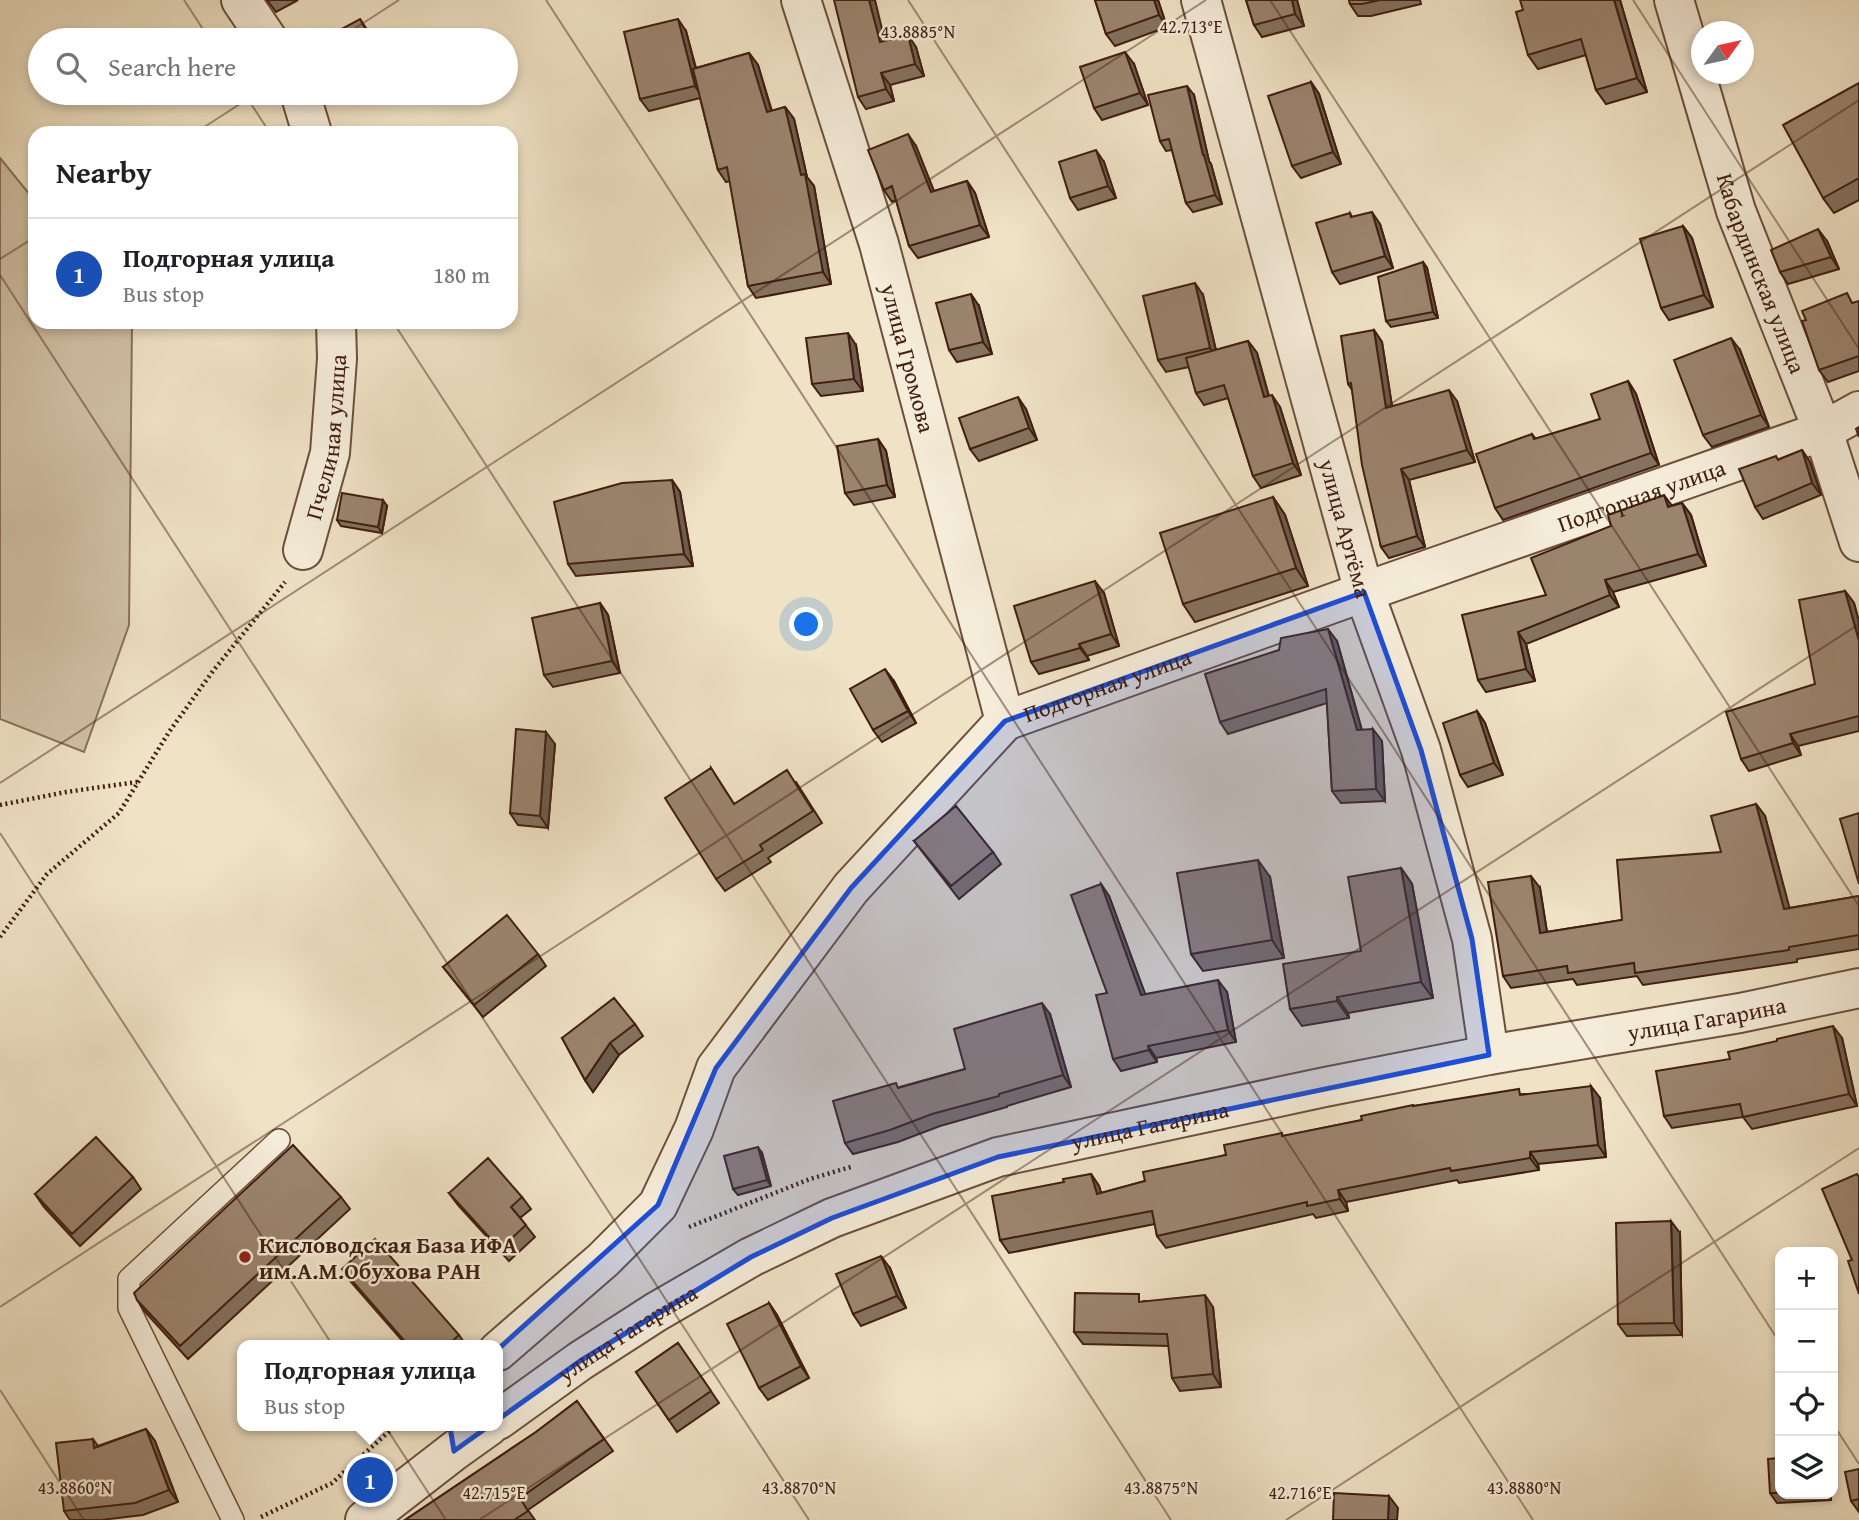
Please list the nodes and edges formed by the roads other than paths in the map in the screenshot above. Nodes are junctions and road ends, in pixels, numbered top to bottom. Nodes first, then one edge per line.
1 (241, 0) edge
2 (801, 0) edge
3 (1201, 0) edge
4 (1674, 0) edge
5 (260, 28) edge
6 (304, 105) edge
7 (310, 126) edge
8 (336, 329) edge
9 (1859, 411) edge
10 (1824, 431) junction
11 (1859, 542) edge
12 (303, 550) road end
13 (1364, 592) junction
14 (1005, 721) junction
15 (1859, 988) edge
16 (1489, 1055) junction
17 (279, 1140) dead end
18 (503, 1347) edge
19 (503, 1416) edge
20 (474, 1431) edge
21 (452, 1438) edge
22 (233, 1520) edge
23 (365, 1520) edge

1 - 5 street
2 - 14 street, улица Громова
3 - 13 street, улица Артёма
4 - 10 street, Кабардинская улица
6 - 7 street
8 - 12 street, Пчелиная улица
9 - 10 street, Подгорная улица
10 - 11 street, Кабардинская улица
10 - 13 street, Подгорная улица
13 - 14 street, Подгорная улица
13 - 16 street, улица Артёма
14 - 18 street, Подгорная улица
15 - 16 street, улица Гагарина
16 - 19 street, улица Гагарина
17 - 22 lane
20 - 21 street
21 - 23 street

